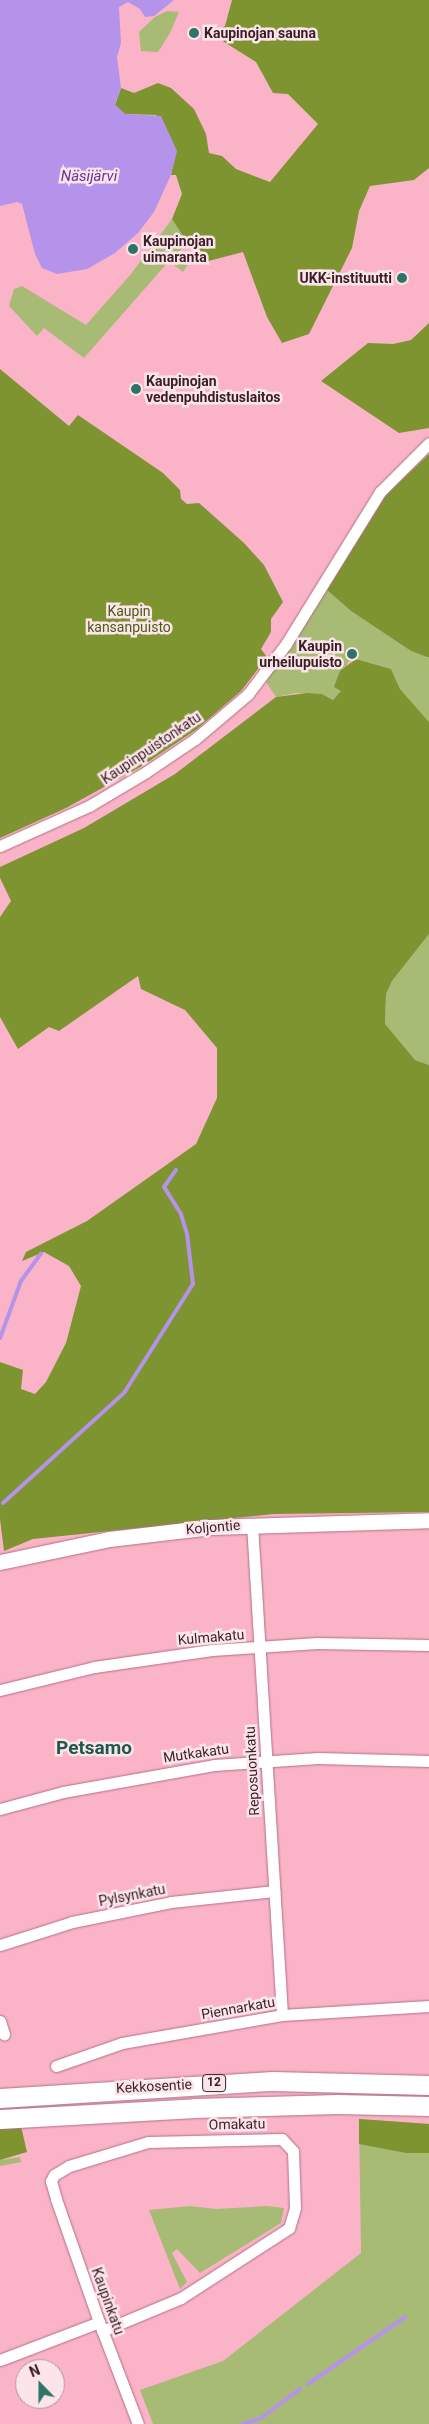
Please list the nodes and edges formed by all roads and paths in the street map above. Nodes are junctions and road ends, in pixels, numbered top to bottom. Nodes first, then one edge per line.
1 (429, 443) edge
2 (0, 846) edge
3 (429, 1520) edge
4 (252, 1524) junction
5 (0, 1562) edge
6 (429, 1645) edge
7 (259, 1648) junction
8 (0, 1690) edge
9 (266, 1760) junction
10 (429, 1761) edge
11 (0, 1809) edge
12 (274, 1891) junction
13 (0, 1945) edge
14 (429, 2006) edge
15 (282, 2015) junction
16 (0, 2021) edge
17 (4, 2034) dead end
18 (56, 2066) dead end
19 (429, 2085) edge
20 (0, 2098) edge
21 (429, 2106) edge
22 (0, 2118) edge
23 (53, 2188) joint
24 (101, 2327) junction
25 (0, 2360) edge
26 (138, 2424) edge

1 - 2 street, Kaupinpuistonkatu
3 - 4 street, Koljontie
4 - 5 street, Koljontie
4 - 7 street, Reposuonkatu
6 - 7 street, Kulmakatu
7 - 8 street, Kulmakatu
7 - 9 street, Reposuonkatu
9 - 10 street, Mutkakatu
9 - 11 street, Mutkakatu
9 - 12 street, Reposuonkatu
12 - 13 street, Pylsynkatu
12 - 15 street, Reposuonkatu
14 - 15 street, Piennarkatu
15 - 18 street, Piennarkatu
16 - 17 street
19 - 20 highway, Kekkosentie / 12
21 - 22 highway, Kekkosentie / 12
23 - 24 street, Kaupinkatu
23 - 24 street, Omakatu
24 - 25 street, Omakatu
24 - 26 street, Kaupinkatu

